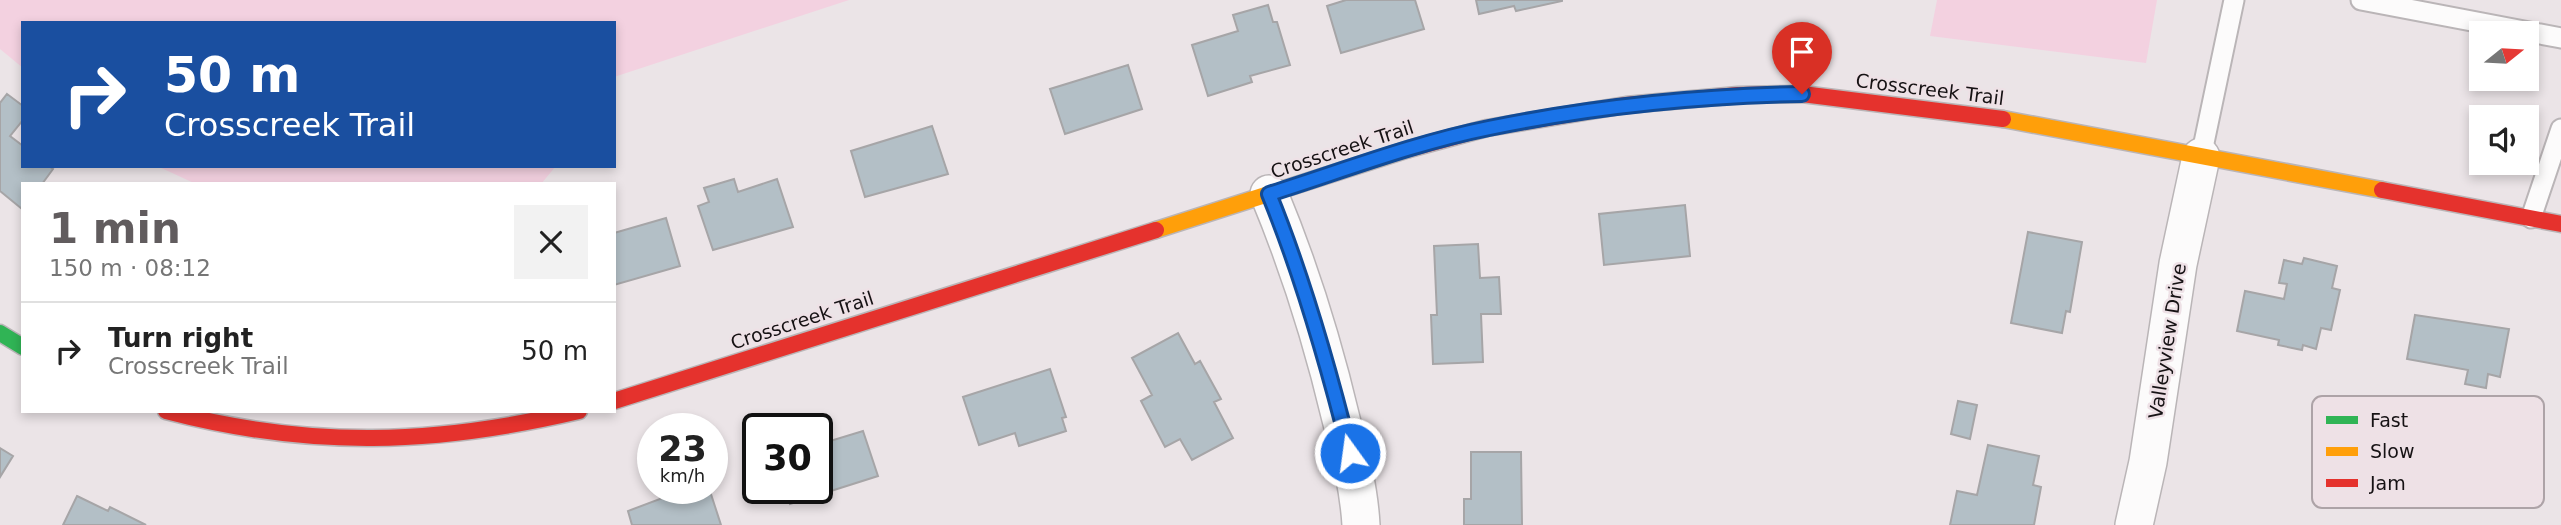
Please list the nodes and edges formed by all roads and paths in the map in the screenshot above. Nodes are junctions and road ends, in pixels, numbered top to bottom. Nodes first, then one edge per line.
1 (2234, 0) edge
2 (2361, 0) edge
3 (2561, 38) edge
4 (2561, 129) edge
5 (2200, 157) junction
6 (1269, 194) junction
7 (2531, 218) junction
8 (2561, 224) edge
9 (0, 333) edge
10 (21, 346) edge
11 (616, 400) edge
12 (175, 413) edge
13 (569, 413) edge
14 (1361, 525) edge
15 (2134, 525) edge

1 - 5 lane
2 - 3 lane
4 - 7 lane
5 - 6 street, Crosscreek Trail
5 - 7 street, Crosscreek Trail
5 - 15 street, Valleyview Drive
6 - 11 street, Crosscreek Trail
6 - 14 street
7 - 8 street, Crosscreek Trail
9 - 10 street
12 - 13 street

